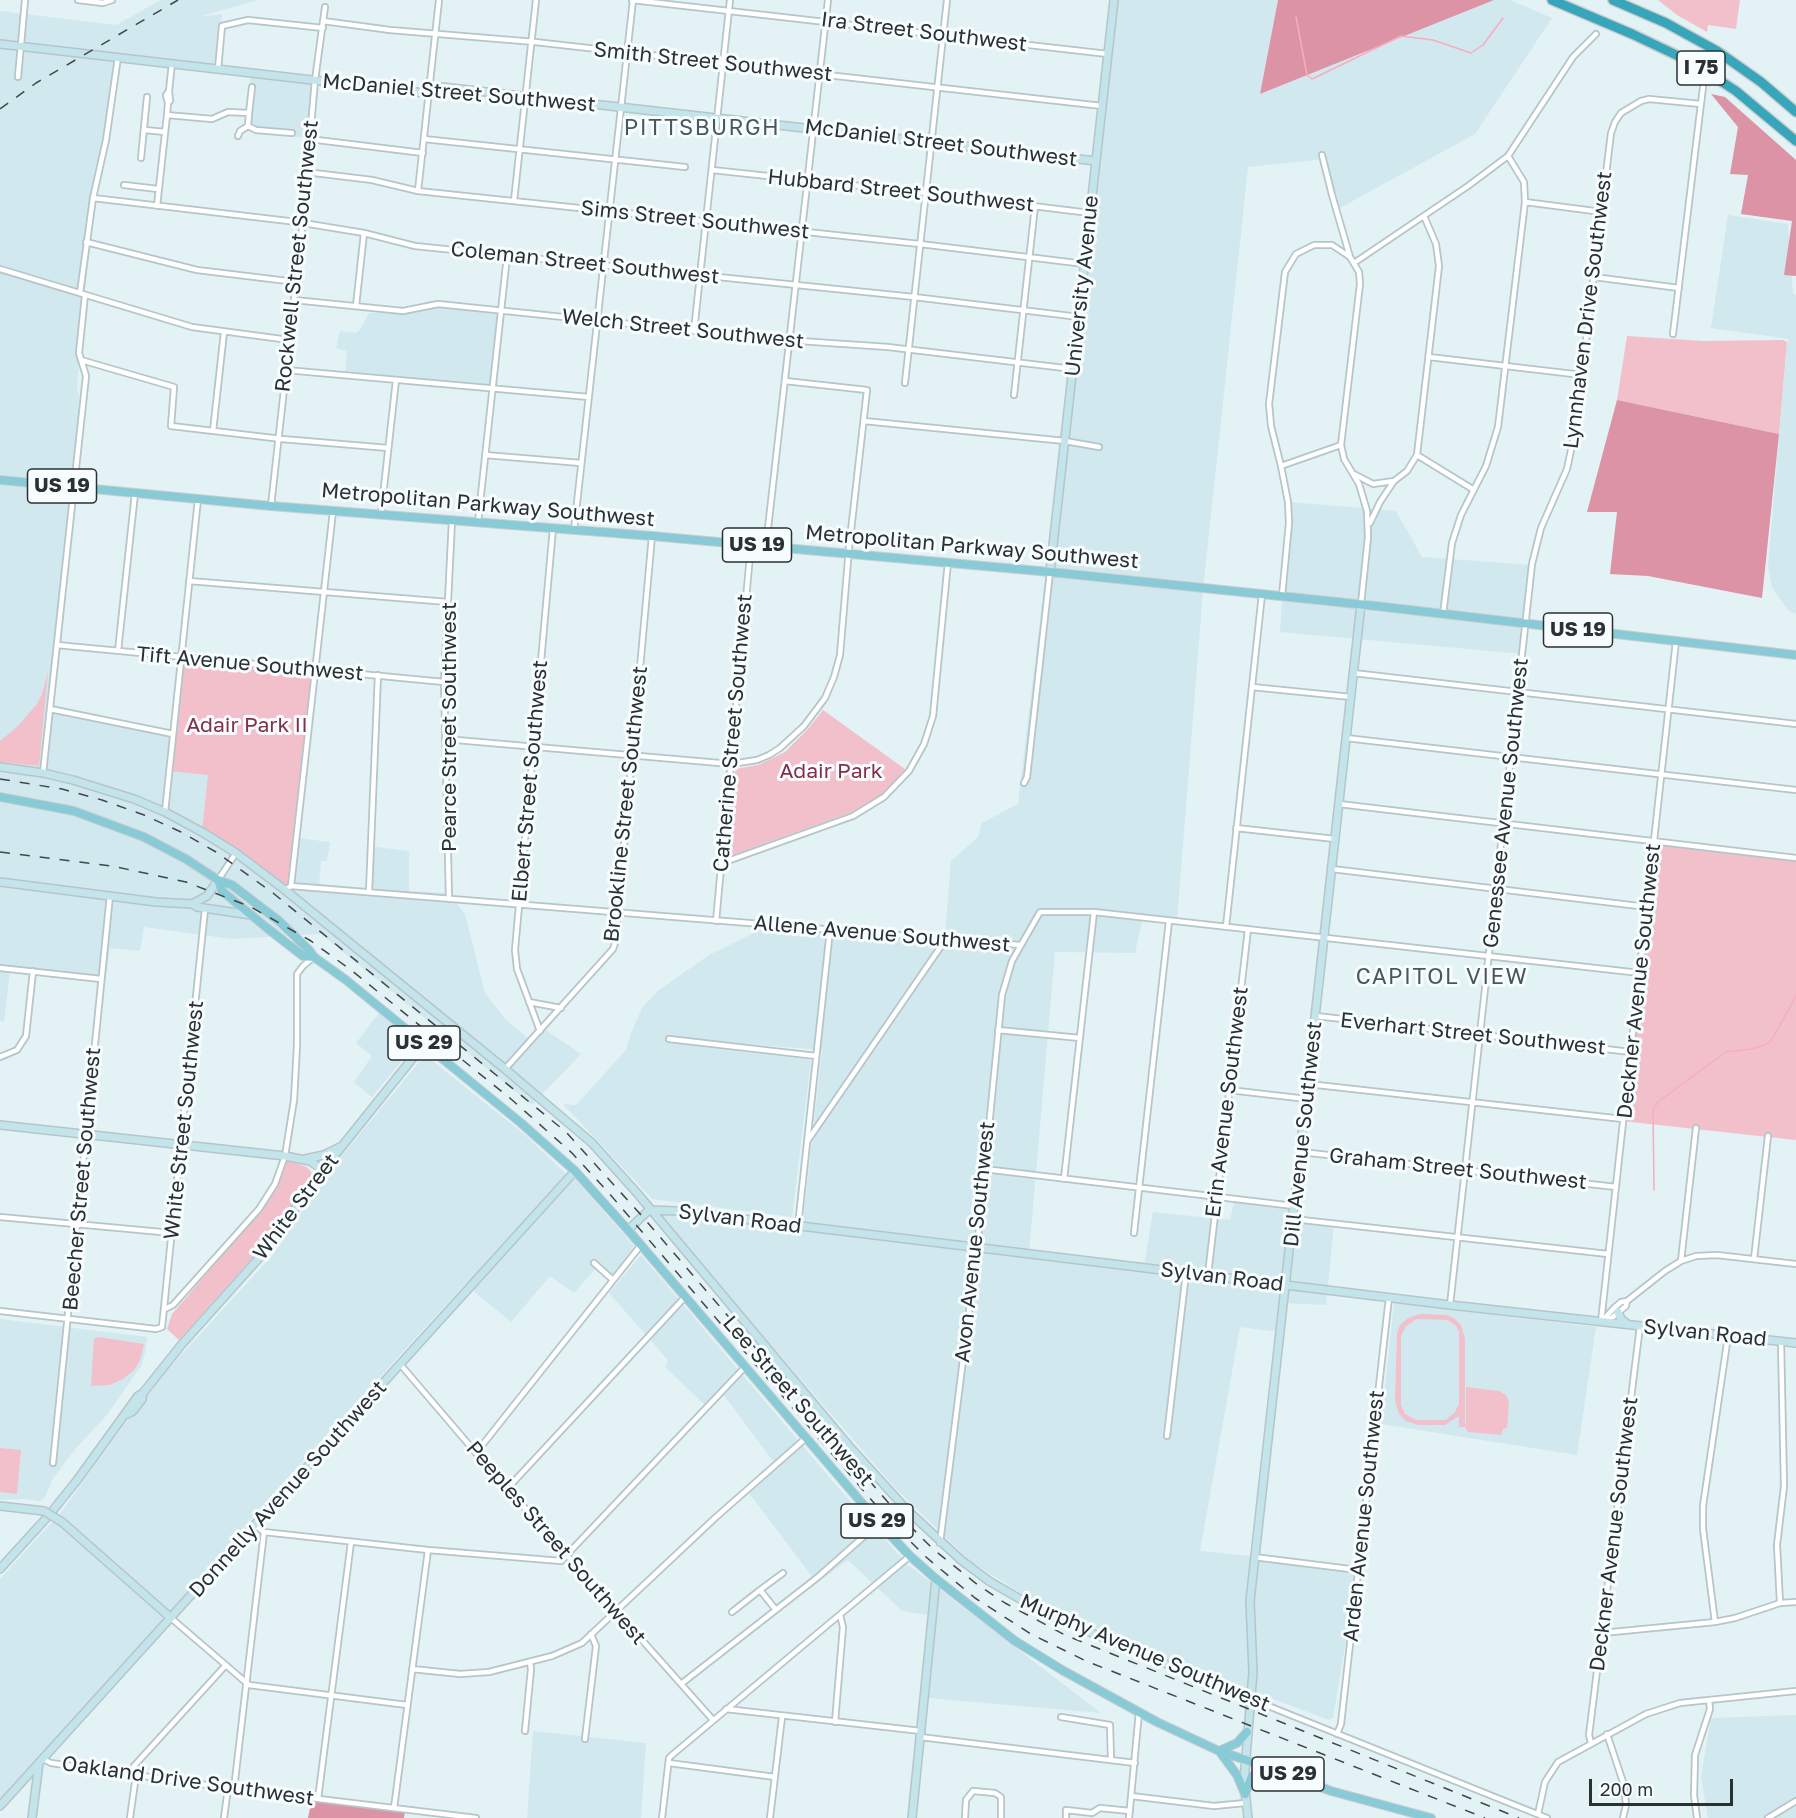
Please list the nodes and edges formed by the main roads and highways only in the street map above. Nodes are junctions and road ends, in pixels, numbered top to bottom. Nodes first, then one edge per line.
1 (1552, 0) edge
2 (1613, 0) edge
3 (1796, 112) edge
4 (1796, 141) edge
5 (0, 480) edge
6 (1796, 655) edge
7 (0, 797) edge
8 (218, 880) junction
9 (314, 957) junction
10 (1246, 1732) road end
11 (1219, 1751) junction
12 (1279, 1771) junction
13 (1431, 1818) edge

1 - 4 highway, I 75
2 - 3 highway, I 75
5 - 6 main road, Metropolitan Parkway Southwest / US 19
7 - 8 main road, US 29
8 - 9 main road, Lee Street Southwest / US 29
8 - 9 main road, US 29
9 - 11 main road, Lee Street Southwest / US 29
10 - 11 main road
11 - 12 main road, Lee Street Southwest / US 29
11 - 12 main road
12 - 13 main road, Lee Street Southwest / US 29

